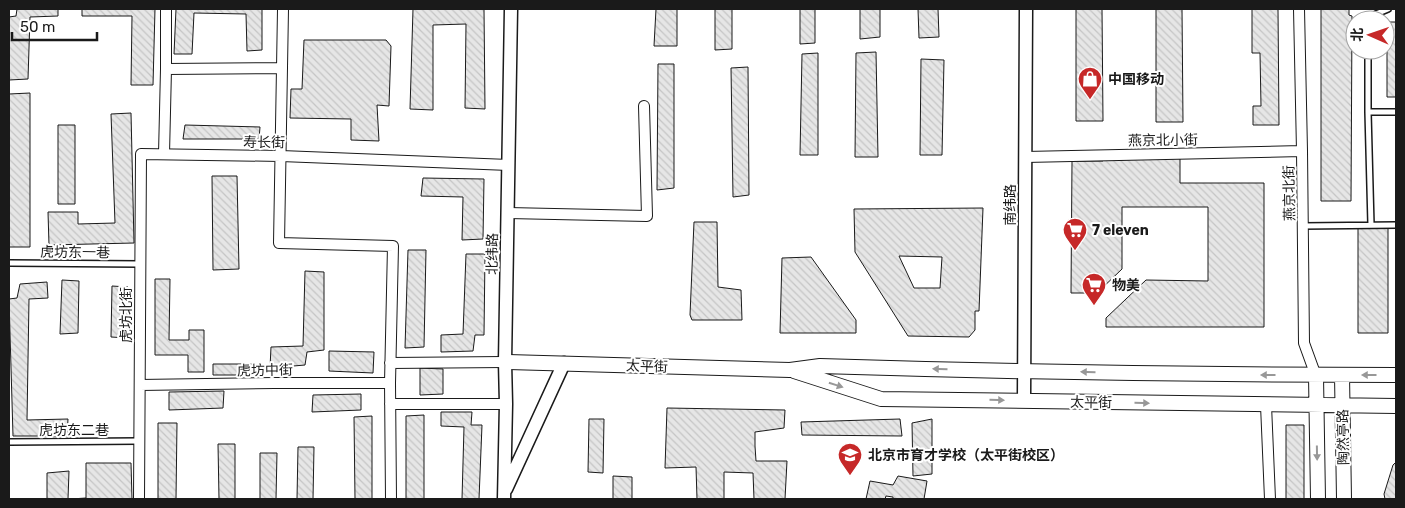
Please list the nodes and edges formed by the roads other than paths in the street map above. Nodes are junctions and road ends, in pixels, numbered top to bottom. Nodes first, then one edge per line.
1 (166, 9) edge
2 (283, 9) edge
3 (511, 9) edge
4 (1026, 9) edge
5 (1299, 9) edge
6 (1368, 60) edge
7 (282, 68) junction
8 (166, 69) junction
9 (644, 106) dead end
10 (1368, 112) junction
11 (1396, 112) edge
12 (1302, 150) junction
13 (164, 154) junction
14 (280, 156) junction
15 (1025, 157) junction
16 (509, 165) junction
17 (508, 213) junction
18 (1372, 225) junction
19 (1396, 225) edge
20 (1303, 226) junction
21 (9, 263) edge
22 (140, 264) junction
23 (505, 362) junction
24 (390, 363) junction
25 (564, 363) junction
26 (790, 370) junction
27 (1024, 372) junction
28 (1342, 375) junction
29 (1396, 375) edge
30 (1316, 376) junction
31 (390, 383) junction
32 (140, 385) junction
33 (1024, 400) junction
34 (390, 404) junction
35 (506, 404) junction
36 (1266, 405) junction
37 (1317, 406) junction
38 (1343, 406) junction
39 (1396, 406) edge
40 (139, 441) junction
41 (9, 442) edge
42 (504, 496) edge
43 (139, 499) edge
44 (391, 499) edge
45 (1270, 499) edge
46 (1318, 499) edge
47 (1344, 499) edge

1 - 8 street
2 - 7 street
3 - 16 street, 北纬路
4 - 15 street, 南纬路
5 - 12 street, 燕京北街
6 - 10 lane
7 - 8 street
7 - 14 street
8 - 13 street
9 - 17 street
10 - 11 lane
10 - 18 lane
12 - 15 street, 燕京北小街
12 - 20 street, 燕京北街
13 - 14 street, 寿长街
13 - 22 street, 虎坊北街
14 - 16 street, 寿长街
14 - 24 street
15 - 27 street, 南纬路
16 - 17 street, 北纬路
17 - 23 street, 北纬路
18 - 19 lane
18 - 20 lane
20 - 30 street, 燕京北街
21 - 22 lane, 虎坊东一巷
22 - 32 street, 虎坊北街
23 - 24 street
23 - 25 main road, 太平街
23 - 35 street, 北纬路
24 - 31 street
25 - 26 main road, 太平街
25 - 42 street
27 -> 26 main road, 太平街
26 -> 33 main road, 太平街
30 -> 27 main road, 太平街
27 - 33 street, 南纬路
29 -> 28 main road, 太平街
28 - 30 main road, 太平街
28 - 38 main road, 陶然亭路
30 - 37 main road, 陶然亭路
31 - 32 street, 虎坊中街
31 - 34 street
32 - 40 street, 虎坊北街
33 -> 36 main road, 太平街
34 - 35 street
34 - 44 street
35 - 42 street, 北纬路
36 - 37 main road, 太平街
36 - 45 street
37 - 38 main road, 太平街
37 -> 46 main road, 陶然亭路
38 - 39 main road, 太平街
38 - 47 main road, 陶然亭路
40 - 41 lane, 虎坊东二巷
40 - 43 street, 虎坊北街

